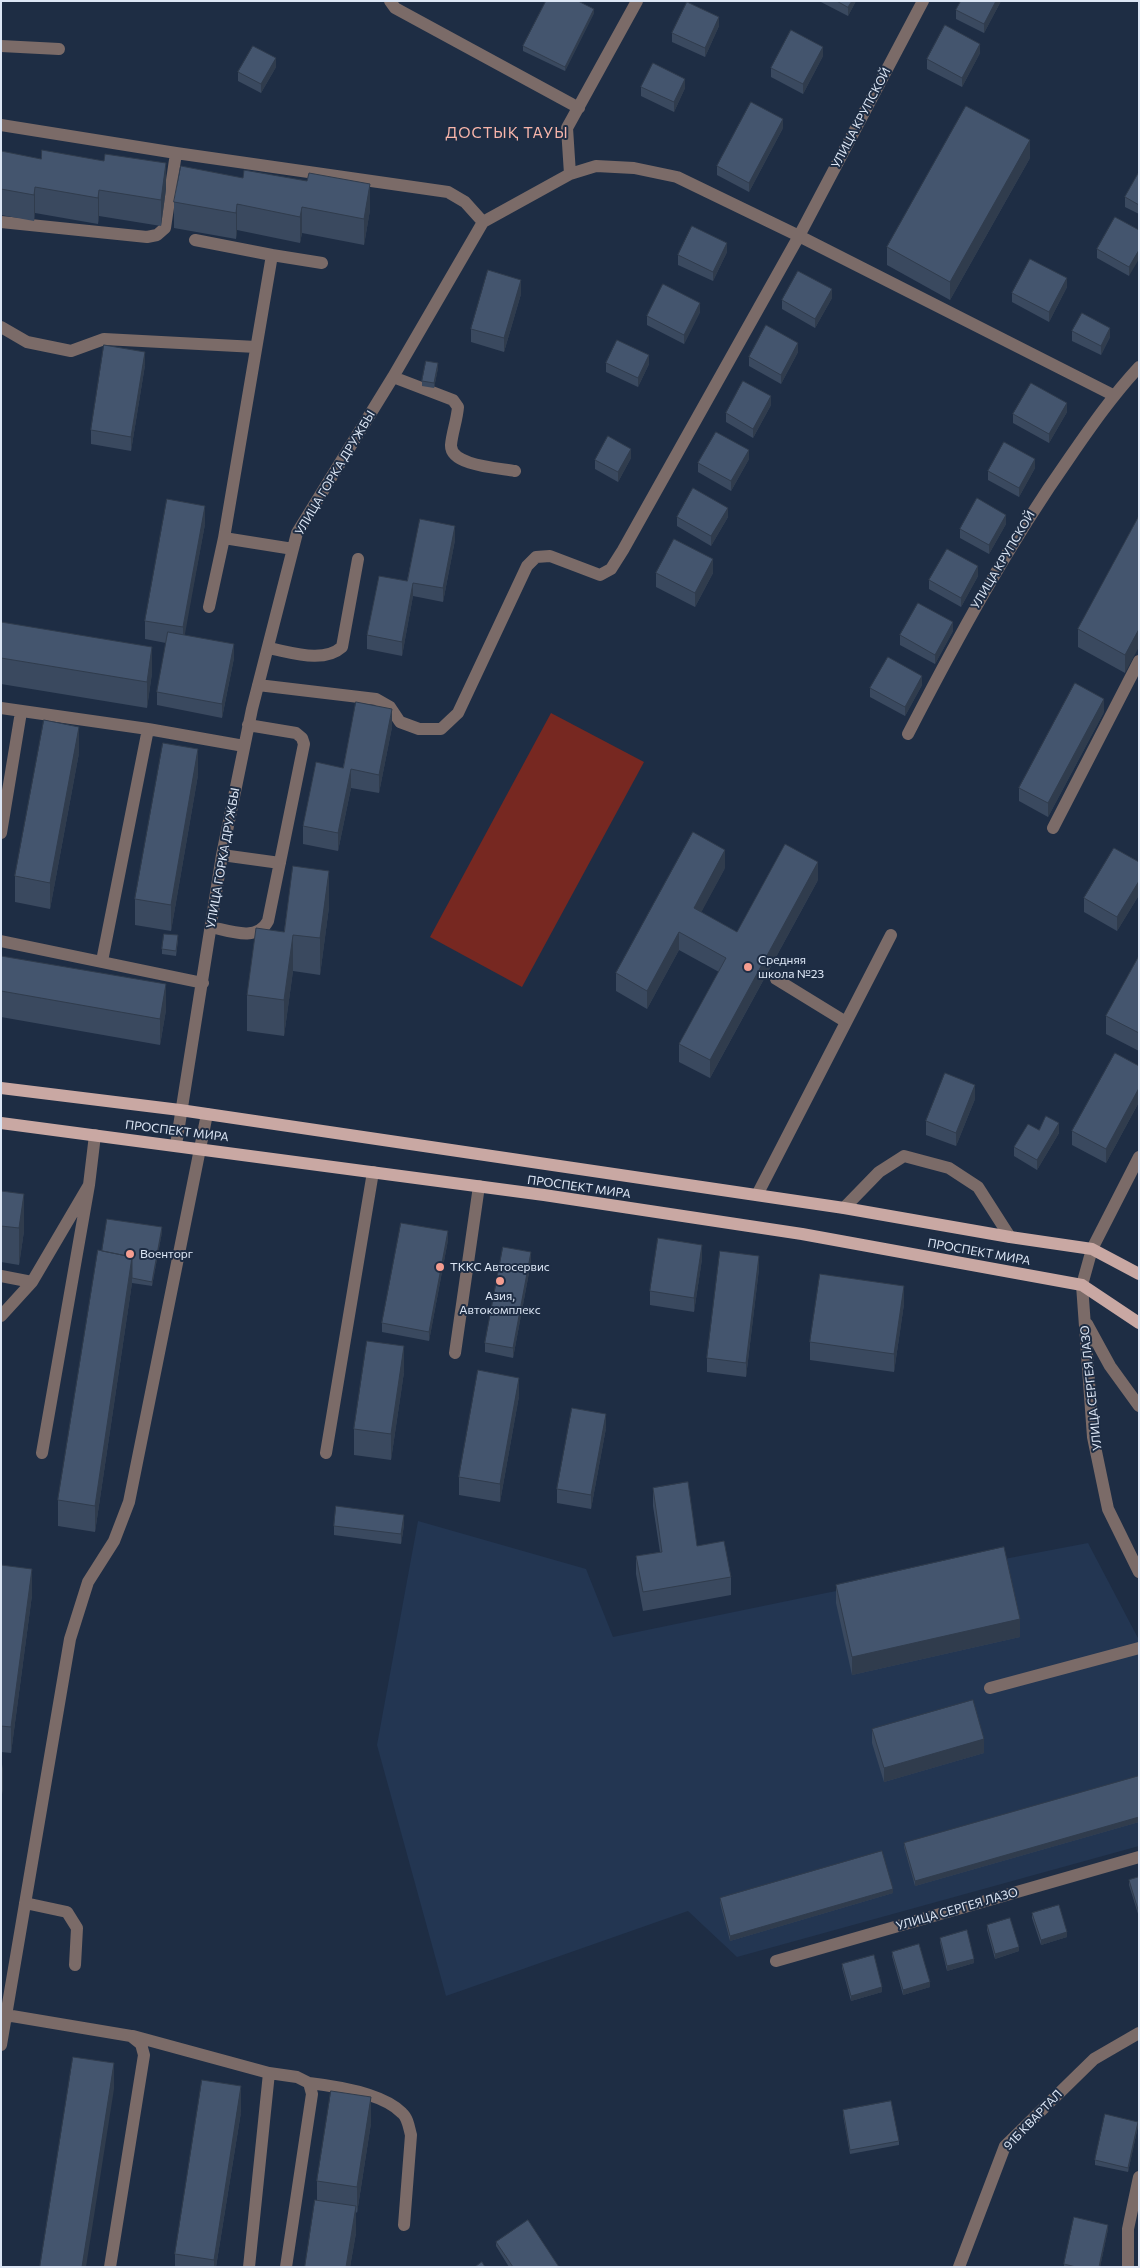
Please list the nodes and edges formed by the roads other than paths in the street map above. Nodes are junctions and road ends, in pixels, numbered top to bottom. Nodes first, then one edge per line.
1 (390, 1) edge
2 (637, 1) edge
3 (923, 1) edge
4 (1, 46) edge
5 (59, 49) dead end
6 (579, 108) junction
7 (1, 125) edge
8 (176, 153) junction
9 (570, 174) junction
10 (1, 222) edge
11 (483, 222) junction
12 (799, 236) junction
13 (195, 240) dead end
14 (272, 255) junction
15 (322, 263) dead end
16 (1, 327) edge
17 (256, 347) junction
18 (1139, 367) edge
19 (393, 377) junction
20 (1113, 395) junction
21 (515, 471) dead end
22 (224, 538) junction
23 (293, 549) junction
24 (358, 559) dead end
25 (209, 607) dead end
26 (268, 648) junction
27 (1139, 661) edge
28 (258, 685) junction
29 (1, 708) edge
30 (21, 712) junction
31 (248, 725) junction
32 (148, 729) junction
33 (908, 734) dead end
34 (244, 746) junction
35 (1052, 828) dead end
36 (1, 833) edge
37 (222, 855) junction
38 (280, 862) junction
39 (211, 928) junction
40 (890, 935) dead end
41 (1, 942) edge
42 (102, 961) junction
43 (776, 979) dead end
44 (203, 983) junction
45 (846, 1022) junction
46 (1, 1088) edge
47 (180, 1110) junction
48 (208, 1114) junction
49 (1, 1123) edge
50 (95, 1135) junction
51 (176, 1145) junction
52 (201, 1148) junction
53 (1139, 1157) edge
54 (373, 1172) junction
55 (89, 1186) junction
56 (479, 1186) junction
57 (757, 1195) junction
58 (844, 1208) junction
59 (1010, 1237) junction
60 (1092, 1249) junction
61 (1139, 1274) edge
62 (1, 1276) edge
63 (32, 1282) junction
64 (1082, 1285) junction
65 (1, 1316) edge
66 (1084, 1318) junction
67 (1139, 1323) edge
68 (455, 1353) dead end
69 (1139, 1406) edge
70 (326, 1453) dead end
71 (42, 1454) dead end
72 (1139, 1572) edge
73 (1139, 1648) edge
74 (990, 1688) dead end
75 (1139, 1856) edge
76 (25, 1903) junction
77 (776, 1961) dead end
78 (75, 1965) dead end
79 (6, 2014) junction
80 (1139, 2033) edge
81 (131, 2036) junction
82 (1, 2045) edge
83 (270, 2073) junction
84 (309, 2083) junction
85 (1139, 2177) edge
86 (404, 2225) dead end
87 (110, 2267) edge
88 (249, 2267) edge
89 (286, 2267) edge
90 (959, 2267) edge
91 (1128, 2267) edge

1 - 6 street
2 - 6 street
3 - 12 street, УЛИЦА КРУПСКОЙ
4 - 5 street
6 - 9 street
7 - 8 street
8 - 10 street
8 - 11 street
9 - 11 street
9 - 12 street
11 - 19 street, УЛИЦА ГОРКА ДРУЖБЫ
12 - 20 street
12 - 28 street, УЛИЦА КРУПСКОЙ
13 - 14 street
14 - 15 street
14 - 17 street
16 - 17 street
17 - 22 street
18 - 20 street, УЛИЦА КРУПСКОЙ
19 - 21 street
19 - 23 street, УЛИЦА ГОРКА ДРУЖБЫ
20 - 33 street, УЛИЦА КРУПСКОЙ
22 - 23 street
22 - 25 street
23 - 26 street, УЛИЦА ГОРКА ДРУЖБЫ
24 - 26 street
26 - 28 street, УЛИЦА ГОРКА ДРУЖБЫ
27 - 35 street
28 - 31 street, УЛИЦА ГОРКА ДРУЖБЫ
29 - 30 street
30 - 32 street
30 - 36 street
31 - 34 street, УЛИЦА ГОРКА ДРУЖБЫ
31 - 38 street
32 - 34 street
32 - 42 street
34 - 37 street, УЛИЦА ГОРКА ДРУЖБЫ
37 - 38 street
37 - 39 street, УЛИЦА ГОРКА ДРУЖБЫ
38 - 39 street
39 - 44 street, УЛИЦА ГОРКА ДРУЖБЫ
40 - 45 street
41 - 42 street
42 - 44 street
43 - 45 street
44 - 47 street, УЛИЦА ГОРКА ДРУЖБЫ
45 - 57 street
46 - 47 main road, ПРОСПЕКТ МИРА
47 - 48 main road, ПРОСПЕКТ МИРА
47 - 51 street, УЛИЦА ГОРКА ДРУЖБЫ
48 - 52 street
48 - 57 main road, ПРОСПЕКТ МИРА
49 - 50 main road, ПРОСПЕКТ МИРА
50 - 51 main road, ПРОСПЕКТ МИРА
50 - 55 street
51 - 52 main road, ПРОСПЕКТ МИРА
52 - 54 main road, ПРОСПЕКТ МИРА
52 - 76 street
53 - 60 street, УЛИЦА СЕРГЕЯ ЛАЗО
54 - 56 main road, ПРОСПЕКТ МИРА
54 - 70 street
55 - 63 street
55 - 71 street
56 - 64 main road, ПРОСПЕКТ МИРА
56 - 68 street
57 - 58 main road, ПРОСПЕКТ МИРА
58 - 59 main road, ПРОСПЕКТ МИРА
58 - 59 street
59 - 60 main road, ПРОСПЕКТ МИРА
60 - 61 main road, ПРОСПЕКТ МИРА
60 - 64 street, УЛИЦА СЕРГЕЯ ЛАЗО
62 - 63 street
63 - 65 street
64 - 66 street, УЛИЦА СЕРГЕЯ ЛАЗО
64 - 67 main road, ПРОСПЕКТ МИРА
66 - 69 street
66 - 72 street, УЛИЦА СЕРГЕЯ ЛАЗО
73 - 74 street
75 - 77 street, УЛИЦА СЕРГЕЯ ЛАЗО
76 - 78 street
76 - 79 street
79 - 81 street
79 - 82 street
80 - 90 street, 91Б КВАРТАЛ
81 - 83 street
81 - 87 street
83 - 84 street
83 - 88 street
84 - 86 street
84 - 89 street
85 - 91 street

